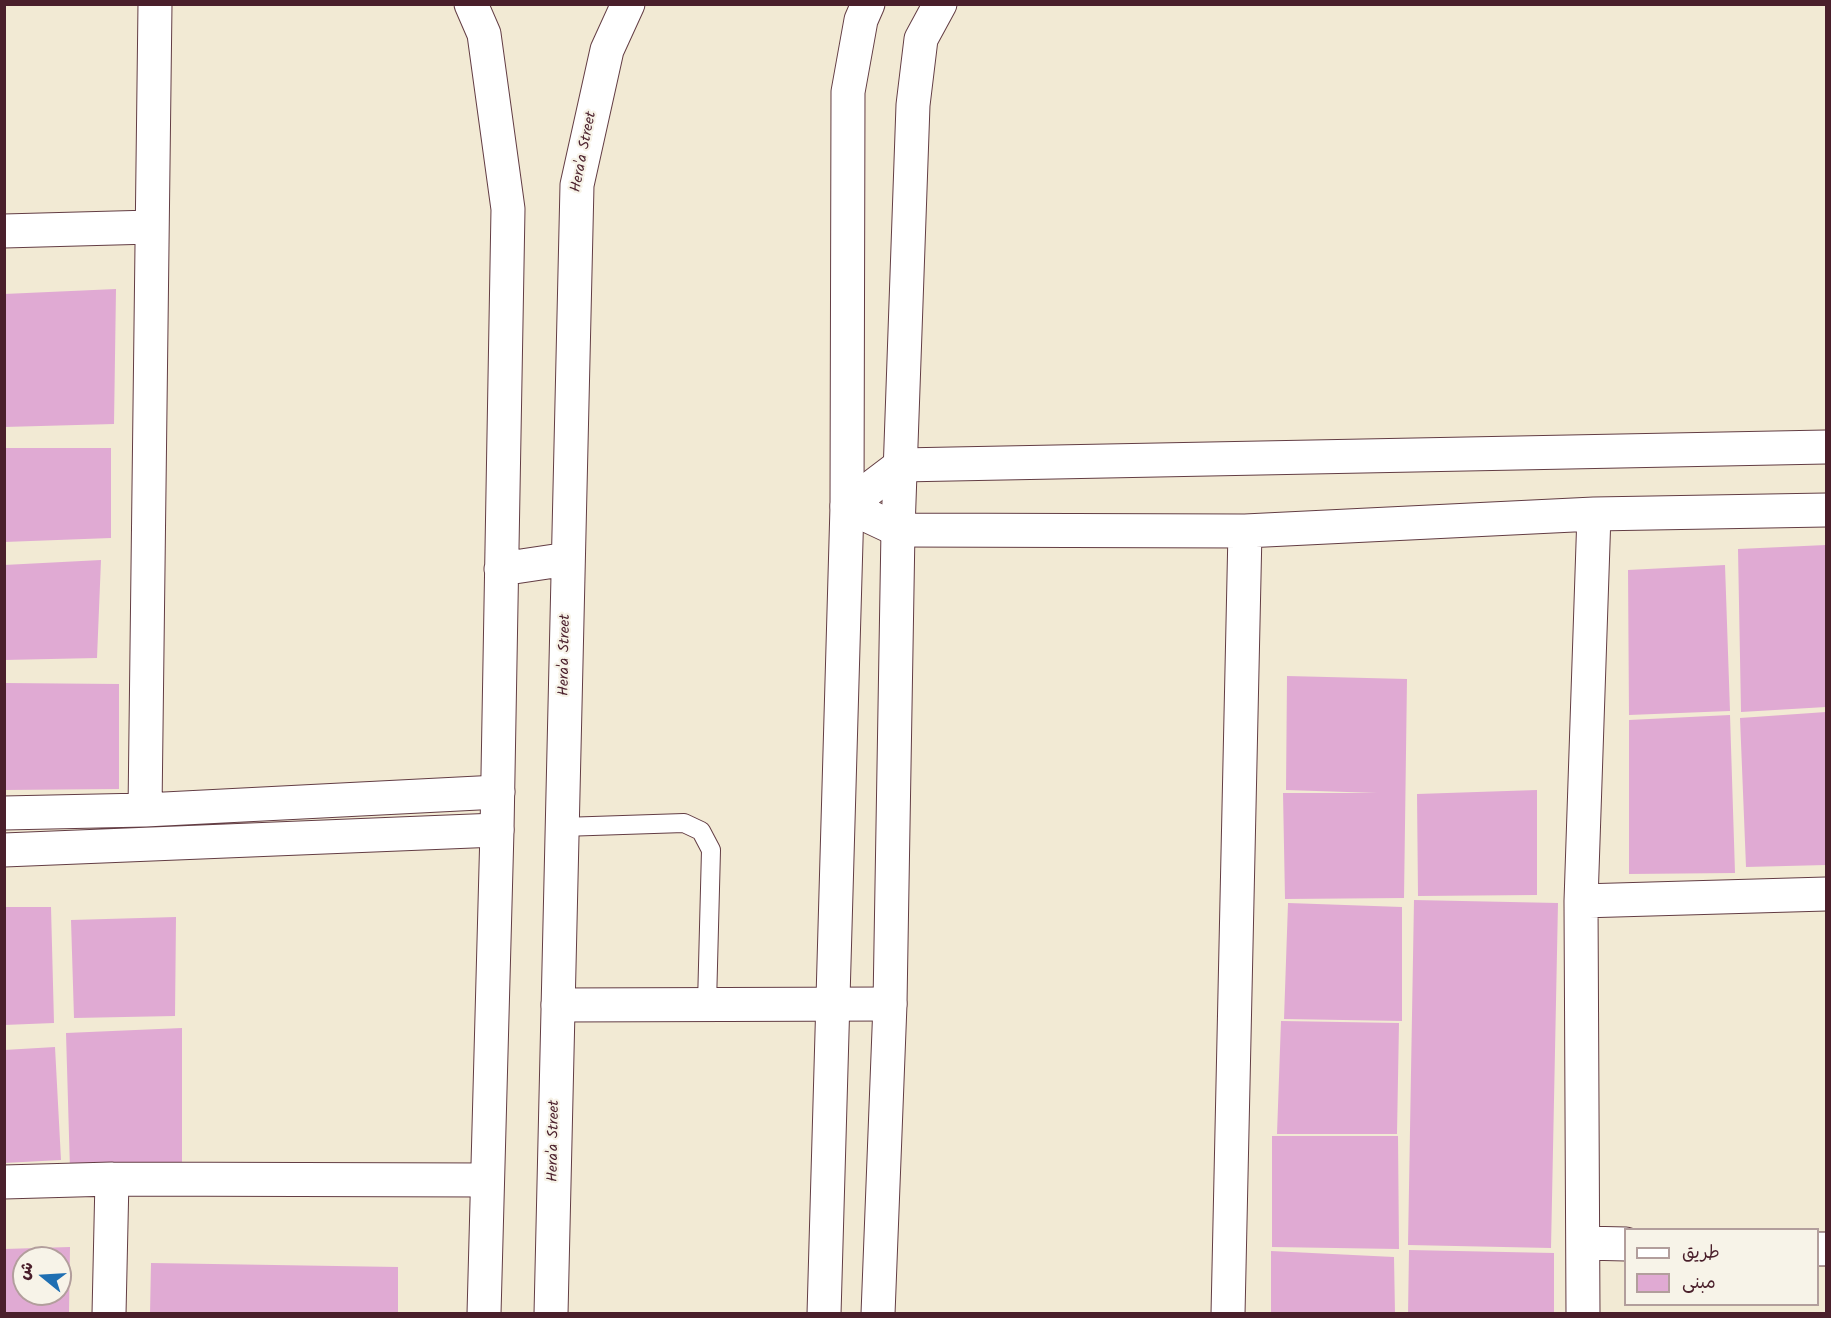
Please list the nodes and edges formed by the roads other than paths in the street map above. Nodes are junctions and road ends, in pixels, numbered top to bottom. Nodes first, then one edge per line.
1 (155, 4) edge
2 (471, 4) edge
3 (628, 4) edge
4 (868, 4) edge
5 (939, 4) edge
6 (152, 227) junction
7 (4, 231) edge
8 (1827, 447) edge
9 (901, 465) junction
10 (847, 506) junction
11 (1827, 510) edge
12 (1594, 514) junction
13 (898, 530) junction
14 (1245, 531) junction
15 (568, 559) junction
16 (501, 569) junction
17 (498, 792) junction
18 (145, 810) junction
19 (4, 813) edge
20 (562, 827) junction
21 (497, 830) junction
22 (4, 850) edge
23 (1827, 894) edge
24 (1581, 901) junction
25 (834, 1004) junction
26 (890, 1004) junction
27 (558, 1005) junction
28 (707, 1005) junction
29 (112, 1179) junction
30 (487, 1180) junction
31 (4, 1182) edge
32 (1583, 1243) junction
33 (1624, 1244) edge
34 (109, 1314) edge
35 (484, 1314) edge
36 (551, 1314) edge
37 (824, 1314) edge
38 (878, 1314) edge
39 (1228, 1314) edge
40 (1583, 1314) edge

1 - 6 street
2 - 16 street
3 - 15 street, Hera'a Street
4 - 10 street
5 - 9 street
6 - 7 street
6 - 18 street
8 - 9 street
9 - 10 street
9 - 13 street
10 - 13 street
10 - 25 street
11 - 12 street
12 - 14 street
12 - 24 street
13 - 14 street
13 - 26 street
14 - 39 street
15 - 16 street
15 - 20 street, Hera'a Street
16 - 17 street
17 - 18 street
17 - 21 street
18 - 19 street
20 - 27 street, Hera'a Street
20 - 28 lane
21 - 22 street
21 - 30 street
23 - 24 street
24 - 32 street
25 - 26 street
25 - 28 street
25 - 37 street
26 - 38 street
27 - 28 street
27 - 36 street, Hera'a Street
29 - 30 street
29 - 31 street
29 - 34 street
30 - 35 street
32 - 33 street
32 - 40 street

